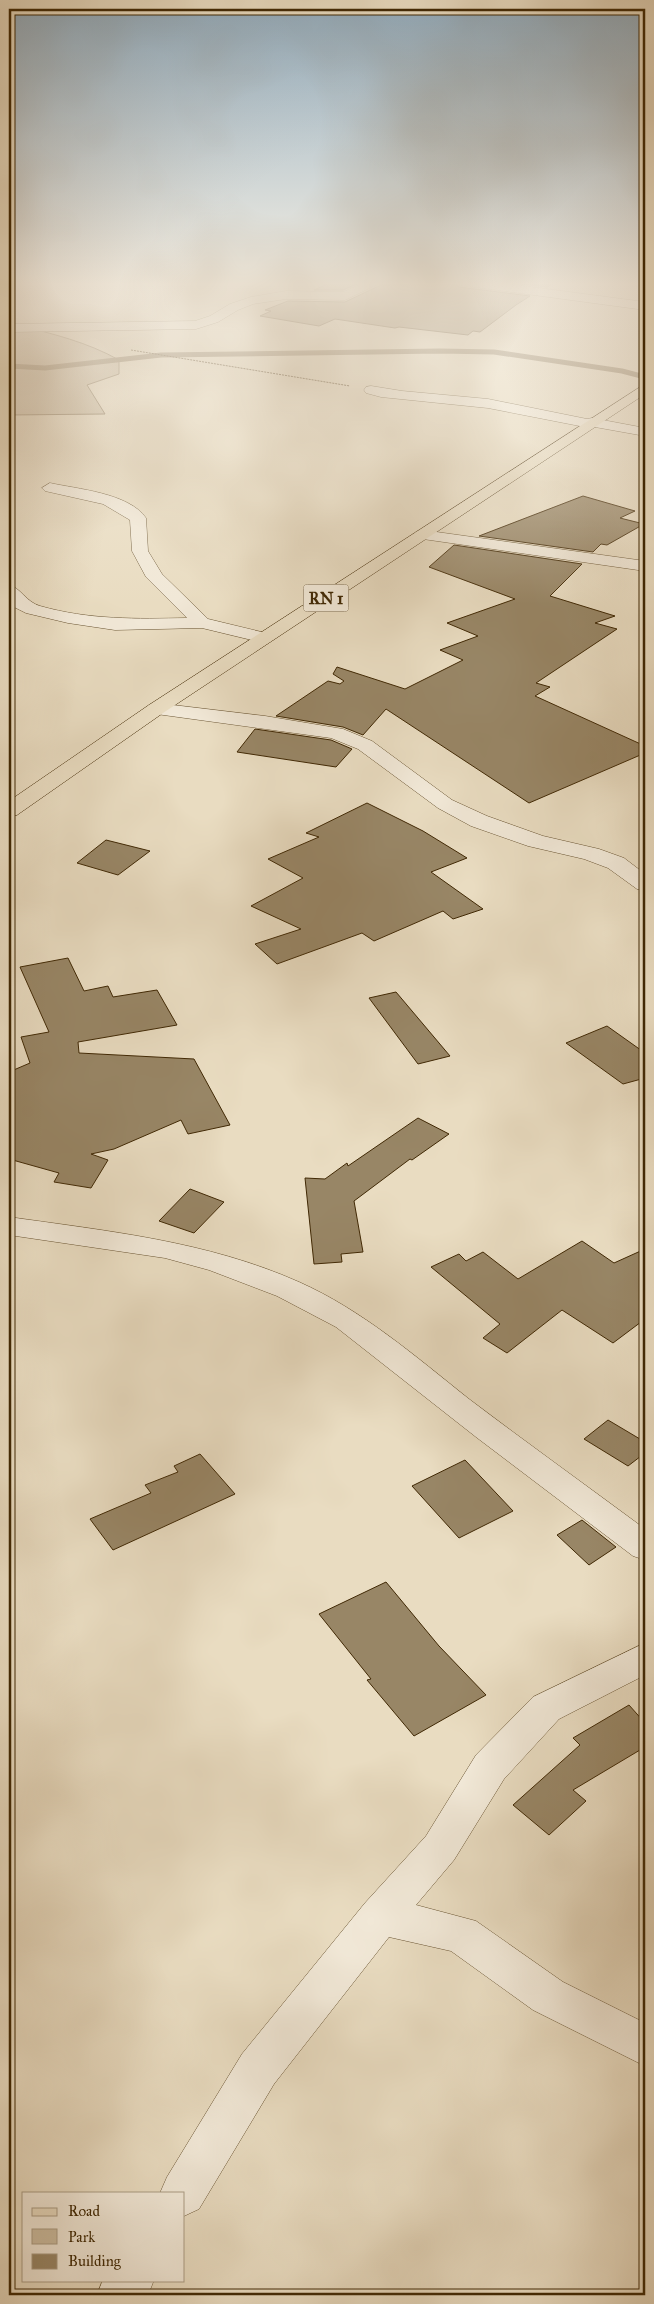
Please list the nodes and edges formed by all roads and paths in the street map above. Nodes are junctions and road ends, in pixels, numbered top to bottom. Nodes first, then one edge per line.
1 (645, 388) edge
2 (362, 389) edge
3 (371, 390) joint
4 (591, 423) junction
5 (645, 432) edge
6 (50, 488) dead end
7 (422, 535) junction
8 (645, 566) edge
9 (9, 590) edge
10 (202, 623) junction
11 (264, 638) junction
12 (156, 709) junction
13 (11, 805) edge
14 (645, 884) edge
15 (9, 1226) edge
16 (645, 1547) edge
17 (645, 1658) edge
18 (380, 1916) junction
19 (645, 2045) edge
20 (184, 2192) edge
21 (129, 2282) edge
22 (121, 2295) edge

1 - 4 main road, RN 1
2 - 3 path
3 - 4 street
4 - 5 street
4 - 7 main road, RN 1
6 - 10 street
7 - 8 street
7 - 11 main road, RN 1
9 - 10 street
10 - 11 street
11 - 12 main road, RN 1
12 - 13 main road, RN 1
12 - 14 street
15 - 16 street
17 - 18 street
18 - 19 street
18 - 20 street
21 - 22 street

